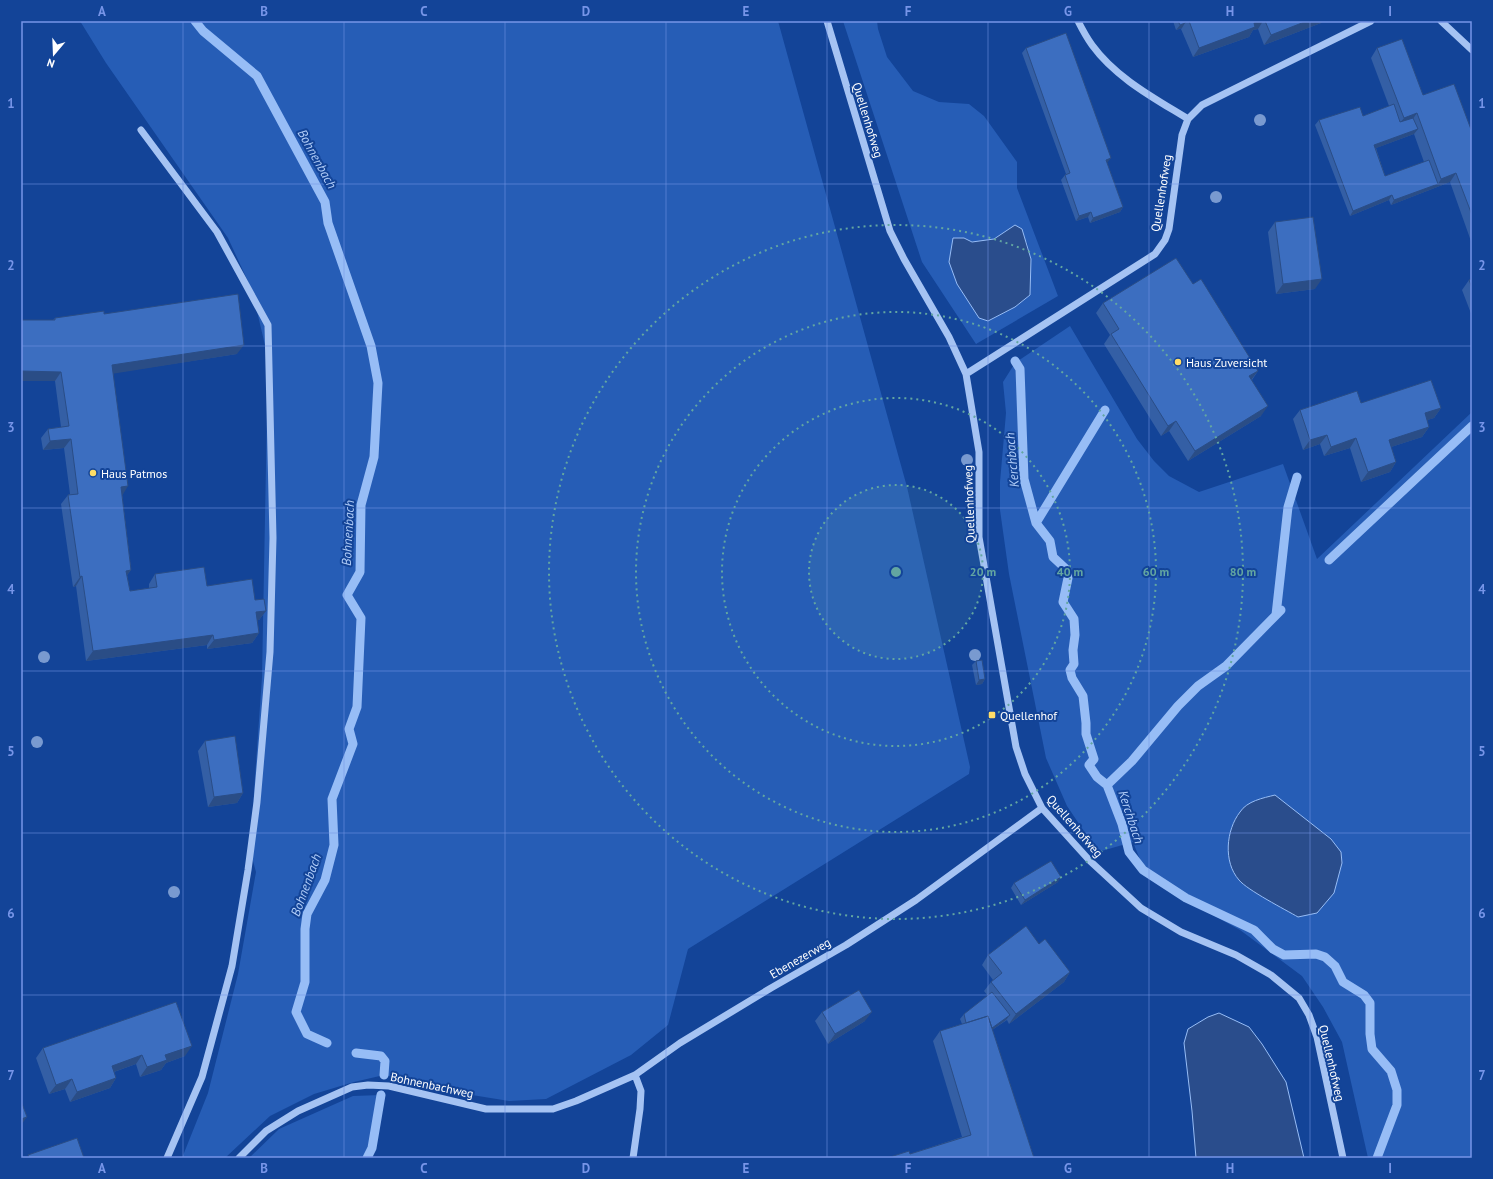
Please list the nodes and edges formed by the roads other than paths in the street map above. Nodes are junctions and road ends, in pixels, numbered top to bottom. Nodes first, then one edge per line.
1 (827, 21) edge
2 (1078, 21) edge
3 (1371, 21) edge
4 (1442, 21) edge
5 (1472, 50) edge
6 (1188, 119) junction
7 (141, 130) dead end
8 (966, 374) junction
9 (1042, 808) junction
10 (635, 1075) junction
11 (167, 1158) edge
12 (239, 1158) edge
13 (633, 1158) edge
14 (1342, 1158) edge

1 - 8 street, Quellenhofweg
2 - 6 street
3 - 6 street, Quellenhofweg
4 - 5 street
6 - 8 street, Quellenhofweg
7 - 11 street
8 - 9 street, Quellenhofweg
9 - 10 street, Ebenezerweg
9 - 14 street, Quellenhofweg
10 - 12 street, Bohnenbachweg
10 - 13 street

